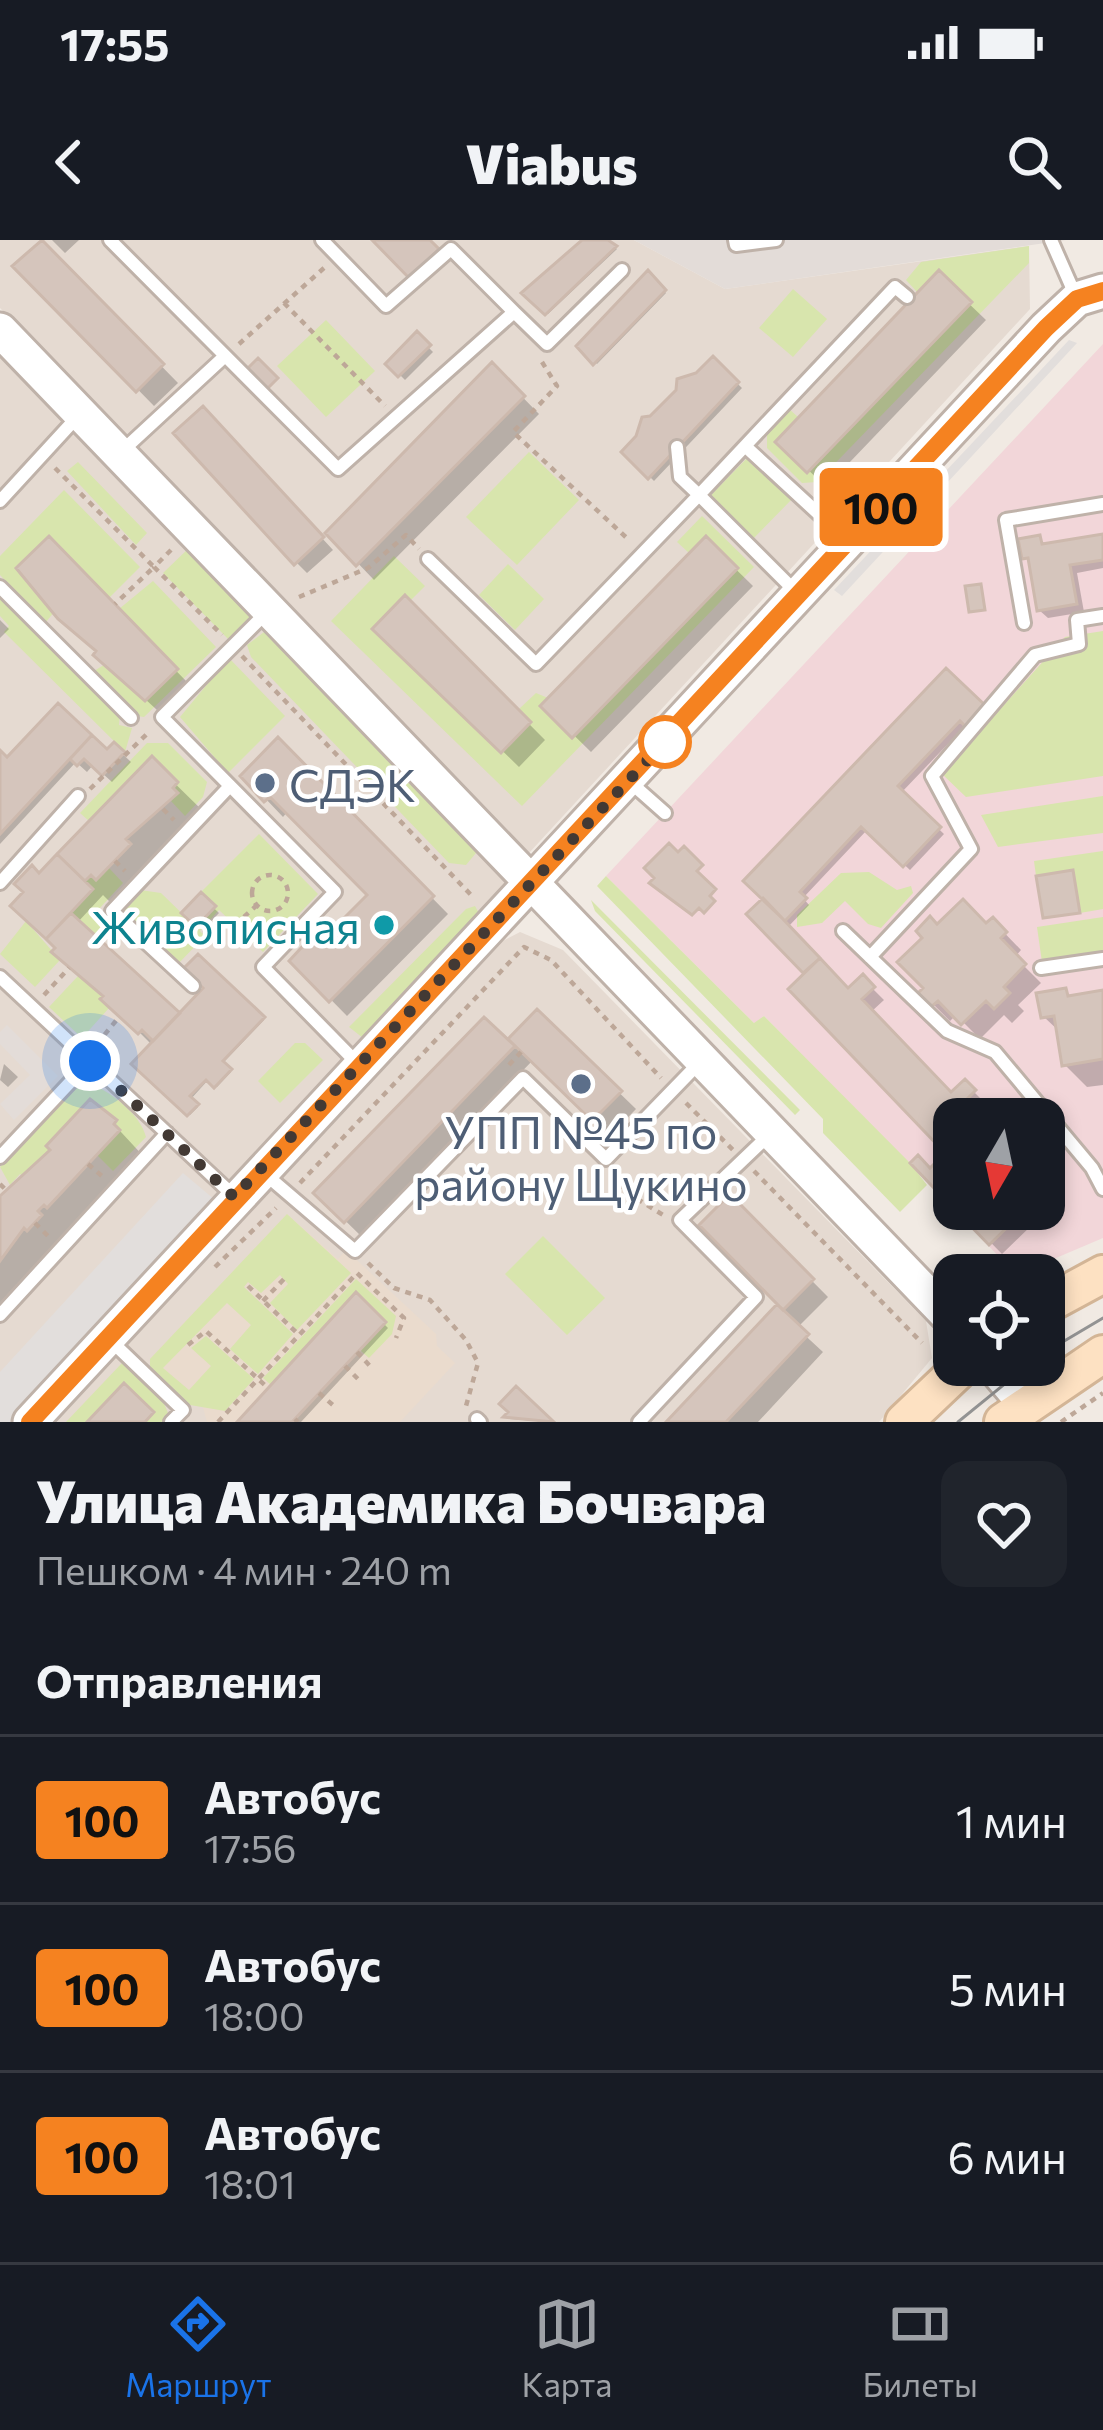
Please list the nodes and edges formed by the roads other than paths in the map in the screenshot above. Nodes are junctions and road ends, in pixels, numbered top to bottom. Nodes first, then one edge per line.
1 (110, 240) edge
2 (322, 240) edge
3 (735, 240) edge
4 (776, 240) edge
5 (1051, 240) edge
6 (447, 244) edge
7 (622, 269) dead end
8 (1090, 295) edge
9 (907, 297) dead end
10 (514, 312) junction
11 (0, 330) edge
12 (225, 356) junction
13 (80, 414) junction
14 (746, 446) junction
15 (677, 448) dead end
16 (119, 455) junction
17 (699, 495) junction
18 (0, 502) edge
19 (1103, 504) edge
20 (849, 542) junction
21 (428, 559) road end
22 (0, 586) edge
23 (799, 595) junction
24 (284, 604) junction
25 (1103, 616) edge
26 (1024, 623) dead end
27 (131, 718) dead end
28 (629, 781) junction
29 (229, 787) junction
30 (78, 796) road end
31 (665, 813) dead end
32 (0, 883) edge
33 (532, 883) junction
34 (843, 931) dead end
35 (870, 956) junction
36 (1103, 958) edge
37 (1041, 968) dead end
38 (2, 985) edge
39 (193, 986) dead end
40 (87, 1059) junction
41 (701, 1061) junction
42 (358, 1064) junction
43 (167, 1133) junction
44 (771, 1133) junction
45 (0, 1157) edge
46 (260, 1169) junction
47 (1103, 1189) edge
48 (234, 1197) junction
49 (1103, 1274) edge
50 (1065, 1295) edge
51 (933, 1300) edge
52 (0, 1315) edge
53 (108, 1337) junction
54 (1103, 1354) edge
55 (942, 1386) edge
56 (1014, 1413) edge
57 (30, 1422) edge
58 (171, 1422) edge
59 (639, 1422) edge
60 (904, 1422) edge

1 - 12 lane
2 - 6 lane
3 - 4 lane
5 - 8 lane
6 - 10 lane
7 - 10 lane
8 - 20 street
9 - 14 lane
10 - 12 lane
11 - 13 street
12 - 16 lane
13 - 16 street
13 - 18 lane
14 - 17 lane
14 - 20 lane
15 - 17 lane
16 - 24 street
17 - 21 lane
17 - 23 lane
19 - 26 lane
20 - 23 street
22 - 27 lane
23 - 28 street
24 - 29 lane
24 - 33 street
25 - 35 lane
28 - 31 lane
28 - 33 street
29 - 39 lane
29 - 42 lane
30 - 32 lane
33 - 41 street
33 - 42 street
34 - 35 lane
35 - 47 lane
36 - 37 lane
38 - 40 lane
40 - 43 lane
40 - 45 lane
41 - 44 street
41 - 46 lane
42 - 46 street
43 - 48 lane
43 - 52 lane
44 - 51 street
44 - 59 lane
46 - 48 street
48 - 53 street
49 - 50 main road
53 - 57 street
53 - 58 lane
54 - 56 main road
55 - 60 main road

